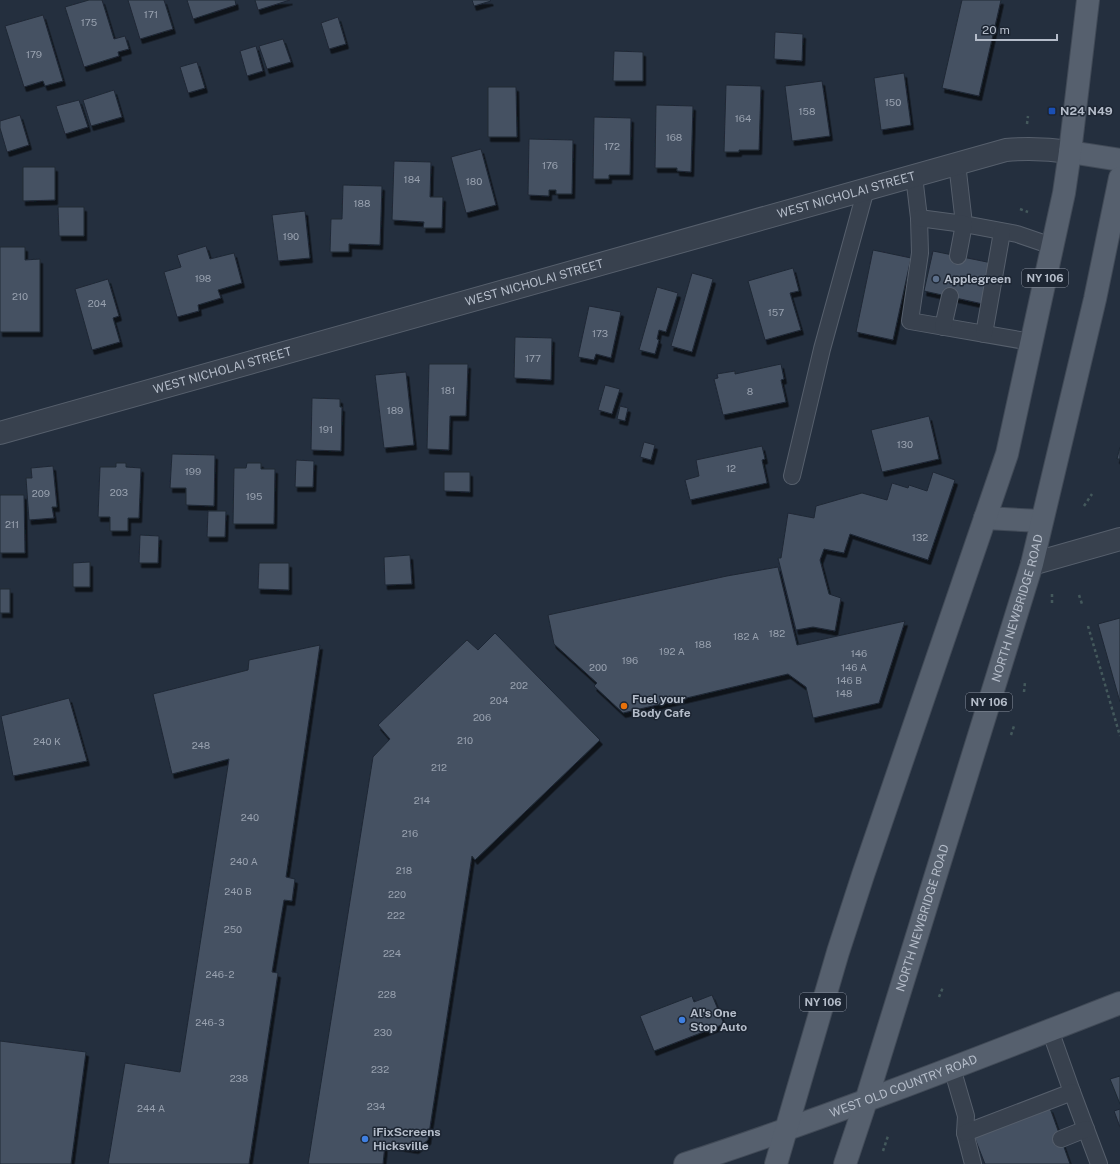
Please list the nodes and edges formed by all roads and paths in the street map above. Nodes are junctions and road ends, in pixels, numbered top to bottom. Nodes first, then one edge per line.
1 (1088, 0) edge
2 (1028, 116) dead end
3 (1027, 125) dead end
4 (1070, 152) junction
5 (1120, 160) edge
6 (956, 163) junction
7 (914, 176) junction
8 (1120, 178) edge
9 (866, 189) junction
10 (1020, 209) dead end
11 (1028, 212) dead end
12 (919, 218) junction
13 (964, 224) junction
14 (1002, 232) junction
15 (1052, 246) junction
16 (958, 256) dead end
17 (950, 296) dead end
18 (943, 327) junction
19 (984, 334) junction
20 (1031, 342) junction
21 (0, 433) edge
22 (792, 476) dead end
23 (1092, 494) dead end
24 (1084, 506) dead end
25 (985, 518) junction
26 (1041, 521) junction
27 (1120, 539) edge
28 (1032, 564) junction
29 (1052, 594) dead end
30 (1079, 595) dead end
31 (1052, 603) dead end
32 (1082, 604) dead end
33 (1088, 626) dead end
34 (1025, 682) dead end
35 (1024, 692) dead end
36 (1014, 726) dead end
37 (1011, 735) dead end
38 (1120, 736) edge
39 (943, 987) dead end
40 (940, 997) dead end
41 (1120, 1003) edge
42 (1050, 1030) junction
43 (952, 1068) junction
44 (1072, 1092) junction
45 (866, 1101) junction
46 (785, 1130) junction
47 (1086, 1130) junction
48 (965, 1133) junction
49 (888, 1136) dead end
50 (1061, 1139) dead end
51 (883, 1151) dead end
52 (685, 1164) edge
53 (776, 1164) edge
54 (845, 1164) edge
55 (973, 1164) edge
56 (1099, 1164) edge

1 - 4 main road, NY 106
2 - 3 path
4 - 5 main road
4 - 6 street, WEST NICHOLAI STREET
4 - 15 main road, NY 106
6 - 7 street, WEST NICHOLAI STREET
6 - 13 lane
7 - 9 street, WEST NICHOLAI STREET
7 - 12 lane
8 - 26 main road, NORTH NEWBRIDGE ROAD / NY 106
9 - 21 street, WEST NICHOLAI STREET
9 - 22 lane
10 - 11 path
12 - 13 lane
12 - 18 lane
13 - 14 lane
13 - 16 lane
14 - 15 lane
14 - 19 lane
15 - 20 main road, NY 106
17 - 18 lane
18 - 19 lane
19 - 20 lane
20 - 25 main road, NY 106
23 - 24 path
25 - 26 main road
25 - 46 main road, NY 106
26 - 28 main road, NORTH NEWBRIDGE ROAD / NY 106
27 - 28 street
28 - 45 main road, NORTH NEWBRIDGE ROAD / NY 106
29 - 31 path
30 - 32 path
33 - 38 path
34 - 35 path
36 - 37 path
39 - 40 path
41 - 42 main road, WEST OLD COUNTRY ROAD
42 - 43 main road, WEST OLD COUNTRY ROAD
42 - 44 lane
43 - 45 main road, WEST OLD COUNTRY ROAD
43 - 48 lane
44 - 47 lane
44 - 48 lane
45 - 46 main road, WEST OLD COUNTRY ROAD
45 - 54 main road, NY 106
46 - 52 main road, WEST OLD COUNTRY ROAD
46 - 53 main road, NY 106
47 - 50 lane
47 - 56 lane
48 - 55 lane
49 - 51 path

